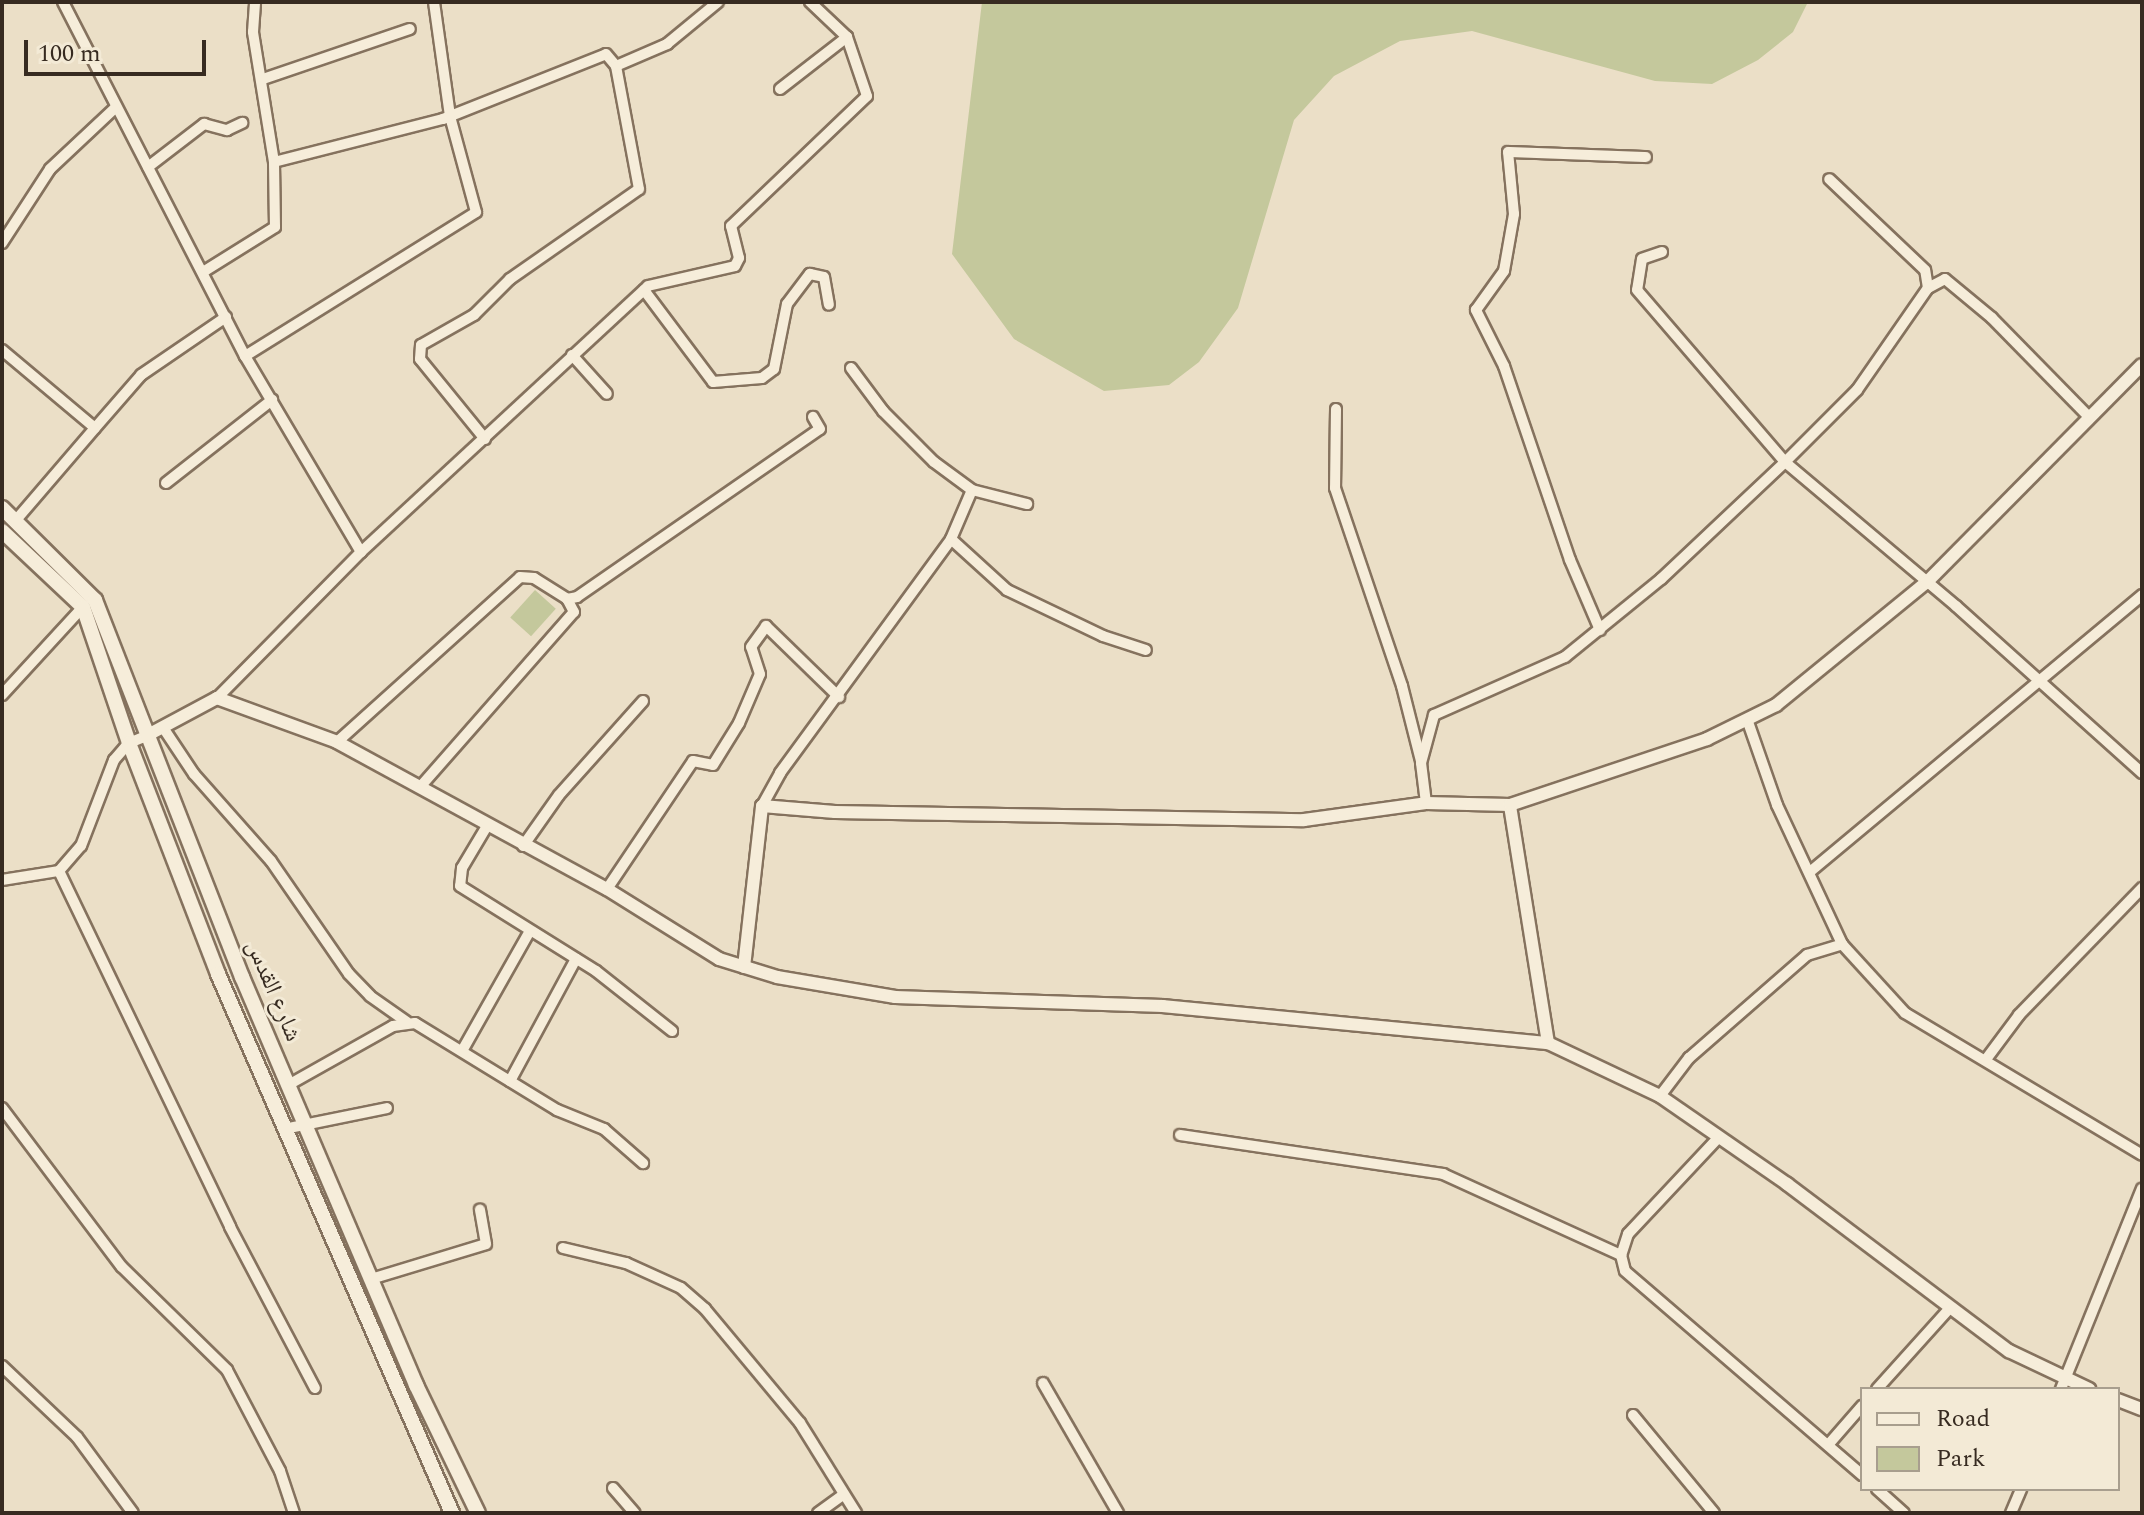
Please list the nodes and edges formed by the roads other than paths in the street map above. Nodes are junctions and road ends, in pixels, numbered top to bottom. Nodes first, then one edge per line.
1 (63, 2) edge
2 (255, 2) edge
3 (434, 2) edge
4 (718, 2) edge
5 (810, 2) edge
6 (410, 29) dead end
7 (847, 37) junction
8 (616, 66) junction
9 (263, 79) junction
10 (780, 89) dead end
11 (115, 108) junction
12 (450, 116) junction
13 (242, 123) dead end
14 (1646, 157) dead end
15 (274, 162) junction
16 (148, 167) junction
17 (1829, 179) dead end
18 (2, 243) edge
19 (1662, 252) dead end
20 (203, 272) junction
21 (1928, 288) junction
22 (644, 290) junction
23 (829, 305) dead end
24 (226, 317) junction
25 (2, 350) edge
26 (572, 355) junction
27 (245, 356) junction
28 (2142, 365) edge
29 (851, 368) dead end
30 (607, 394) dead end
31 (272, 400) junction
32 (1336, 409) dead end
33 (813, 417) dead end
34 (2090, 418) junction
35 (95, 428) junction
36 (485, 439) junction
37 (1785, 462) junction
38 (166, 483) dead end
39 (972, 490) junction
40 (1027, 504) dead end
41 (2, 508) edge
42 (17, 519) junction
43 (2, 531) edge
44 (951, 539) junction
45 (361, 552) junction
46 (1927, 582) junction
47 (2142, 595) edge
48 (567, 599) junction
49 (83, 607) junction
50 (1600, 630) junction
51 (1146, 650) dead end
52 (2039, 679) junction
53 (2, 695) edge
54 (839, 697) junction
55 (217, 698) junction
56 (643, 701) dead end
57 (1748, 722) junction
58 (164, 729) junction
59 (146, 736) junction
60 (337, 742) junction
61 (129, 743) junction
62 (1421, 763) junction
63 (2142, 773) edge
64 (420, 787) junction
65 (1426, 803) junction
66 (1510, 805) junction
67 (762, 806) junction
68 (487, 826) junction
69 (523, 846) junction
70 (59, 871) junction
71 (1811, 871) junction
72 (2, 880) edge
73 (2142, 888) edge
74 (607, 889) junction
75 (530, 931) junction
76 (1842, 944) junction
77 (576, 959) junction
78 (744, 967) junction
79 (407, 1022) junction
80 (672, 1031) dead end
81 (1548, 1043) junction
82 (462, 1051) junction
83 (1987, 1058) junction
84 (510, 1081) junction
85 (290, 1084) junction
86 (1660, 1096) junction
87 (2, 1108) edge
88 (387, 1108) dead end
89 (305, 1121) junction
90 (284, 1129) junction
91 (1180, 1135) dead end
92 (1719, 1137) junction
93 (2142, 1155) edge
94 (643, 1163) dead end
95 (2142, 1189) edge
96 (480, 1210) dead end
97 (563, 1248) dead end
98 (1621, 1255) junction
99 (371, 1279) junction
100 (1950, 1308) junction
101 (2, 1366) edge
102 (1043, 1383) dead end
103 (2062, 1384) edge
104 (1879, 1387) edge
105 (315, 1388) dead end
106 (2120, 1401) edge
107 (1860, 1408) edge
108 (2142, 1409) edge
109 (1633, 1415) dead end
110 (1828, 1445) junction
111 (1860, 1473) edge
112 (613, 1488) dead end
113 (1879, 1491) edge
114 (2020, 1491) edge
115 (844, 1494) junction
116 (133, 1513) edge
117 (294, 1513) edge
118 (452, 1513) edge
119 (478, 1513) edge
120 (635, 1513) edge
121 (818, 1513) edge
122 (856, 1513) edge
123 (1118, 1513) edge
124 (1714, 1513) edge
125 (1904, 1513) edge
126 (2011, 1513) edge

1 - 11 street
2 - 9 street
3 - 12 street
4 - 8 street
5 - 7 street
6 - 9 street
7 - 10 street
7 - 22 street
8 - 12 street
8 - 36 street
9 - 15 street
11 - 16 street
11 - 18 street
12 - 15 street
12 - 27 street
13 - 16 street
14 - 50 street
15 - 20 street
16 - 20 street
17 - 21 street
19 - 37 street
20 - 24 street
21 - 34 street
21 - 37 street
22 - 23 street
22 - 26 street
24 - 27 street
24 - 35 street
25 - 35 street
26 - 30 street
26 - 36 street
27 - 31 street
28 - 34 street
29 - 39 street
31 - 38 street
31 - 45 street
32 - 62 street
33 - 48 street
34 - 46 street
35 - 42 street
36 - 45 street
37 - 46 street
37 - 50 street
39 - 40 street
39 - 44 street
41 - 42 main road, شارع القدس
42 - 59 main road, شارع القدس
43 - 49 main road, شارع القدس
44 - 51 street
44 - 54 street
45 - 55 street
46 - 52 street
46 - 57 street
47 - 52 street
48 - 60 street
48 - 64 street
49 - 53 street
49 - 61 main road, شارع القدس
50 - 62 street
52 - 63 street
52 - 71 street
54 - 67 street
54 - 74 street
55 - 58 street
55 - 60 street
56 - 69 street
57 - 66 street
57 - 71 street
58 - 59 street
58 - 79 street
59 - 61 street
59 - 85 main road, شارع القدس
60 - 64 street
61 - 70 street
61 - 90 main road, شارع القدس
62 - 65 street
64 - 68 street
65 - 66 street
65 - 67 street
66 - 81 street
67 - 78 street
68 - 69 street
68 - 75 street
69 - 74 street
70 - 72 street
70 - 105 street
71 - 76 street
73 - 83 street
74 - 78 street
75 - 77 street
75 - 82 street
76 - 83 street
76 - 86 street
77 - 80 street
77 - 84 street
78 - 81 street
79 - 82 street
79 - 85 street
81 - 86 street
82 - 84 street
83 - 93 street
84 - 94 street
85 - 89 main road, شارع القدس
86 - 92 street
87 - 117 street
88 - 89 street
89 - 90 street
89 - 99 main road, شارع القدس
90 - 118 main road, شارع القدس
91 - 98 street
92 - 98 street
92 - 100 street
95 - 103 street
96 - 99 street
97 - 115 street
98 - 110 street
99 - 119 main road, شارع القدس
100 - 103 street
100 - 104 street
101 - 116 street
102 - 123 street
106 - 108 street
107 - 110 street
109 - 124 street
110 - 111 street
112 - 120 street
113 - 125 street
114 - 126 street
115 - 121 street
115 - 122 street

